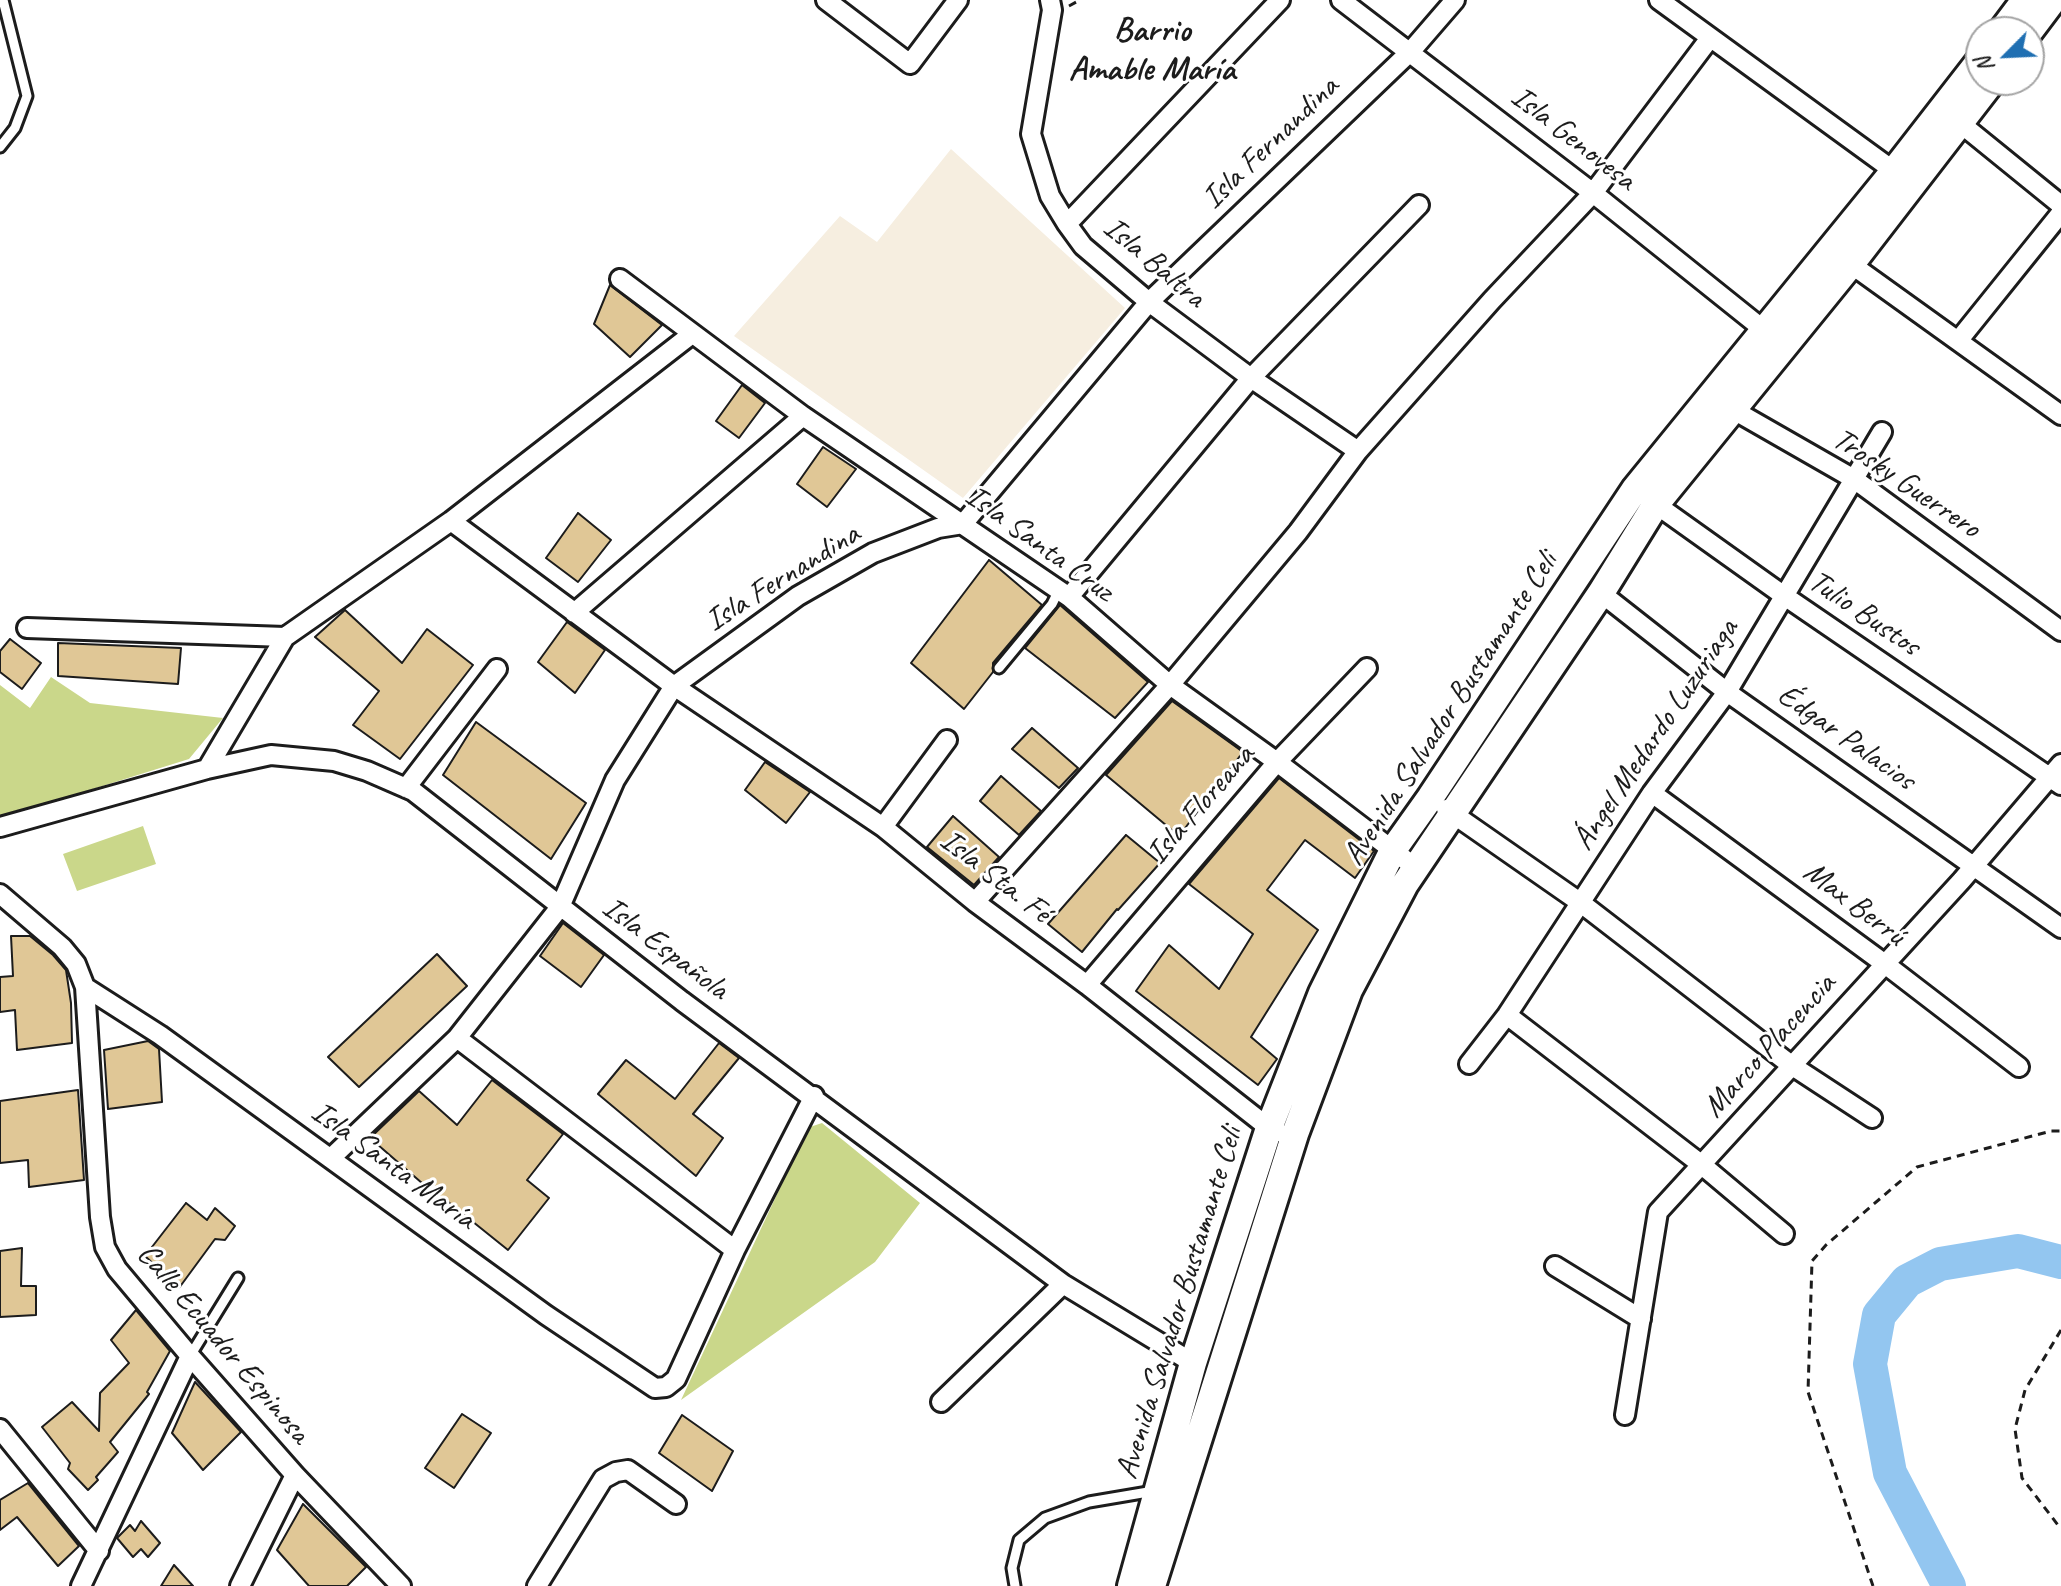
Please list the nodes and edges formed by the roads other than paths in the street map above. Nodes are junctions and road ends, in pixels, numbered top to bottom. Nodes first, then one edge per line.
1 (3, 0) edge
2 (826, 0) edge
3 (958, 0) edge
4 (1050, 0) edge
5 (1280, 0) edge
6 (1341, 0) edge
7 (1455, 0) edge
8 (1659, 0) edge
9 (0, 32) edge
10 (1710, 38) junction
11 (14, 40) junction
12 (1411, 51) junction
13 (1965, 80) edge
14 (1981, 96) edge
15 (1960, 123) junction
16 (0, 147) edge
17 (1894, 171) junction
18 (1593, 193) junction
19 (1419, 205) dead end
20 (2061, 205) edge
21 (2061, 213) edge
22 (1067, 224) junction
23 (1829, 248) junction
24 (1851, 264) junction
25 (620, 279) dead end
26 (1149, 302) junction
27 (1764, 330) junction
28 (692, 334) junction
29 (1958, 341) junction
30 (1251, 378) junction
31 (1711, 396) junction
32 (1733, 411) junction
33 (2061, 415) edge
34 (803, 416) junction
35 (1882, 432) dead end
36 (1358, 451) junction
37 (1854, 479) junction
38 (1646, 497) junction
39 (451, 521) junction
40 (963, 524) junction
41 (1601, 593) junction
42 (1063, 595) junction
43 (1783, 595) junction
44 (574, 613) junction
45 (27, 628) dead end
46 (2061, 631) edge
47 (285, 637) junction
48 (999, 668) dead end
49 (1367, 668) dead end
50 (497, 669) dead end
51 (1170, 685) junction
52 (674, 686) junction
53 (1727, 692) junction
54 (947, 740) dead end
55 (1277, 762) junction
56 (207, 769) junction
57 (2058, 776) edge
58 (406, 788) junction
59 (1652, 793) junction
60 (1430, 798) junction
61 (1454, 814) junction
62 (0, 827) edge
63 (883, 827) junction
64 (1393, 850) junction
65 (1973, 864) junction
66 (1416, 868) junction
67 (0, 894) edge
68 (975, 902) junction
69 (1581, 903) junction
70 (560, 907) junction
71 (2061, 928) edge
72 (1885, 964) junction
73 (1087, 985) junction
74 (85, 987) junction
75 (1507, 1015) junction
76 (457, 1038) junction
77 (1469, 1064) dead end
78 (1791, 1065) junction
79 (2019, 1067) dead end
80 (814, 1096) junction
81 (1872, 1118) dead end
82 (1269, 1128) junction
83 (1293, 1139) junction
84 (331, 1158) junction
85 (1702, 1165) junction
86 (1784, 1234) dead end
87 (735, 1250) junction
88 (1555, 1266) dead end
89 (238, 1278) dead end
90 (1063, 1284) junction
91 (1641, 1319) junction
92 (190, 1356) junction
93 (1193, 1363) junction
94 (941, 1402) dead end
95 (1625, 1415) dead end
96 (0, 1429) edge
97 (295, 1475) junction
98 (1169, 1494) junction
99 (676, 1504) dead end
100 (99, 1551) junction
101 (81, 1586) edge
102 (240, 1586) edge
103 (401, 1586) edge
104 (537, 1586) edge
105 (1015, 1586) edge
106 (1131, 1586) edge
107 (1152, 1586) edge

1 - 11 lane
2 - 3 street
4 - 22 street, Isla Baltra
5 - 22 street
6 - 12 street, Isla Genovesa
7 - 12 street, Isla Fernandina
8 - 10 street
9 - 11 lane
10 - 17 street
10 - 18 street
11 - 16 lane
12 - 18 street, Isla Genovesa
12 - 26 street, Isla Fernandina
13 - 17 main road, Avenida Salvador Bustamante Celi
14 - 15 main road, Avenida Salvador Bustamante Celi
15 - 20 street
15 - 24 main road, Avenida Salvador Bustamante Celi
17 - 23 main road, Avenida Salvador Bustamante Celi
18 - 27 street, Isla Genovesa
18 - 36 street
19 - 30 street
21 - 29 street
22 - 26 street, Isla Baltra
23 - 24 street
23 - 27 main road, Avenida Salvador Bustamante Celi
24 - 29 street
24 - 32 main road, Avenida Salvador Bustamante Celi
25 - 28 street, Isla Santa Cruz
26 - 30 street, Isla Baltra
26 - 40 street, Isla Fernandina
27 - 31 main road, Avenida Salvador Bustamante Celi
28 - 34 street, Isla Santa Cruz
28 - 39 street
29 - 33 street
30 - 36 street, Isla Baltra
30 - 42 street
31 - 32 street, Trosky Guerrero
31 - 38 main road, Avenida Salvador Bustamante Celi
32 - 37 street, Trosky Guerrero
32 - 38 main road, Avenida Salvador Bustamante Celi
34 - 40 street, Isla Santa Cruz
34 - 44 street
35 - 37 street, Ángel Medardo Luzuriaga
36 - 51 street
37 - 43 street, Ángel Medardo Luzuriaga
37 - 46 street, Trosky Guerrero
38 - 41 main road, Avenida Salvador Bustamante Celi
38 - 43 street, Tulio Bustos
38 - 60 main road, Avenida Salvador Bustamante Celi
39 - 44 street, Isla Sta. Fé
39 - 47 street
40 - 42 street, Isla Santa Cruz
40 - 52 street, Isla Fernandina
41 - 53 street, Édgar Palacios
41 - 61 main road, Avenida Salvador Bustamante Celi
42 - 48 lane
42 - 51 street, Isla Santa Cruz
43 - 53 street, Ángel Medardo Luzuriaga
43 - 57 street, Tulio Bustos
44 - 52 street, Isla Sta. Fé
45 - 47 street
47 - 56 street
49 - 55 street, Isla Floreana
50 - 58 street
51 - 55 street, Isla Santa Cruz
51 - 68 street
52 - 63 street, Isla Sta. Fé
52 - 70 street, Isla Fernandina
53 - 59 street, Ángel Medardo Luzuriaga
53 - 65 street, Édgar Palacios
54 - 63 street
55 - 64 street, Isla Santa Cruz
55 - 73 street, Isla Floreana
56 - 58 street, Isla Española
56 - 62 street, Isla Española
57 - 65 street, Marco Placencia
58 - 70 street, Isla Española
59 - 69 street, Ángel Medardo Luzuriaga
59 - 72 street, Max Berrú
60 - 61 street
60 - 64 main road, Avenida Salvador Bustamante Celi
61 - 66 main road, Avenida Salvador Bustamante Celi
61 - 69 street
63 - 68 street, Isla Sta. Fé
64 - 66 street, Isla Santa Cruz
64 - 82 main road, Avenida Salvador Bustamante Celi
65 - 71 street, Édgar Palacios
65 - 72 street, Marco Placencia
66 - 83 main road, Avenida Salvador Bustamante Celi
67 - 74 street, Calle Ecuador Espinosa
68 - 73 street, Isla Sta. Fé
69 - 75 street, Ángel Medardo Luzuriaga
69 - 78 street
70 - 76 street, Isla Fernandina
70 - 80 street, Isla Española
72 - 78 street, Marco Placencia
72 - 79 street, Max Berrú
73 - 82 street, Isla Sta. Fé
74 - 84 street, Isla Santa María
74 - 92 street, Calle Ecuador Espinosa
75 - 77 street, Ángel Medardo Luzuriaga
75 - 85 street
76 - 84 street, Isla Fernandina
76 - 87 street
78 - 81 street
78 - 85 street, Marco Placencia
80 - 87 street
80 - 90 street, Isla Española
82 - 83 street, Isla Sta. Fé
82 - 93 main road, Avenida Salvador Bustamante Celi
83 - 98 main road, Avenida Salvador Bustamante Celi
84 - 87 street, Isla Santa María
85 - 86 street
85 - 91 street, Marco Placencia
88 - 91 street
89 - 92 lane
90 - 93 street, Isla Española
90 - 94 street
91 - 95 street, Marco Placencia
92 - 97 street, Calle Ecuador Espinosa
92 - 100 street
93 - 98 main road, Avenida Salvador Bustamante Celi
96 - 100 street
97 - 102 street
97 - 103 street, Calle Ecuador Espinosa
98 - 105 lane
98 - 106 main road, Avenida Salvador Bustamante Celi
98 - 107 main road, Avenida Salvador Bustamante Celi
99 - 104 street
100 - 101 street

